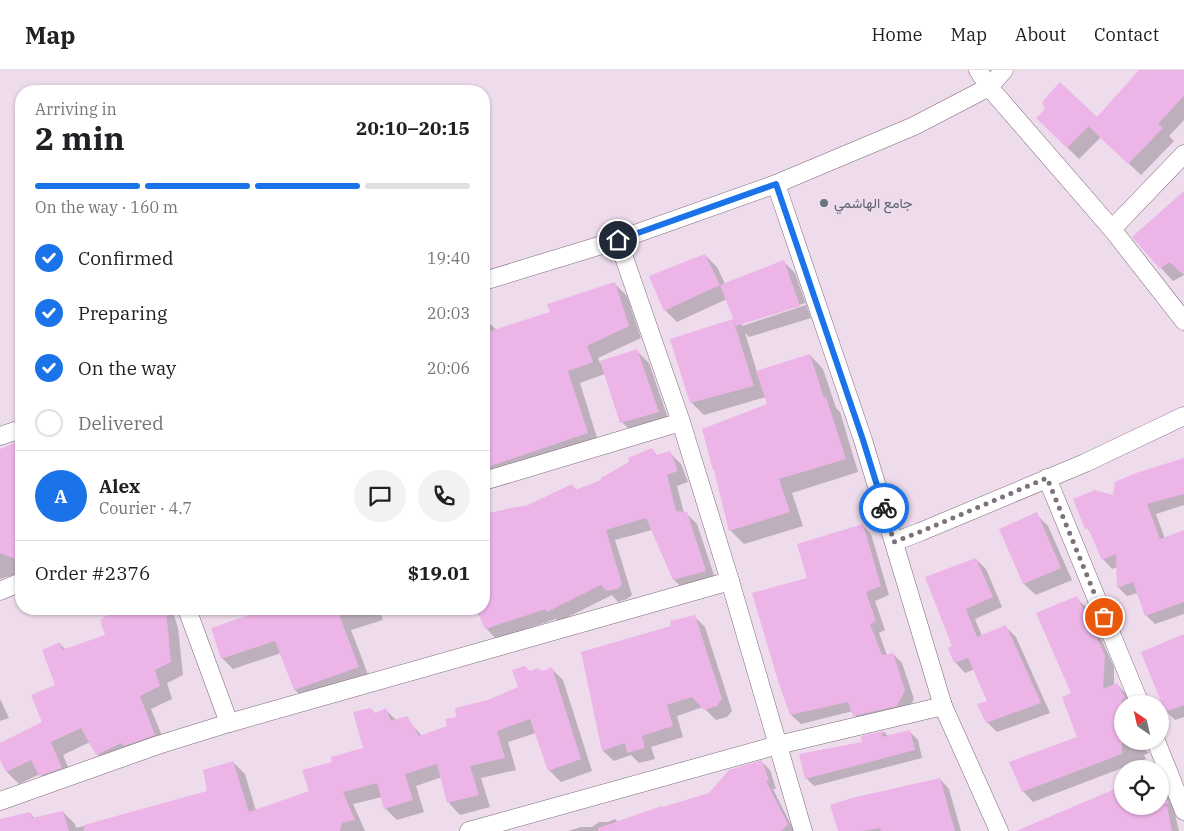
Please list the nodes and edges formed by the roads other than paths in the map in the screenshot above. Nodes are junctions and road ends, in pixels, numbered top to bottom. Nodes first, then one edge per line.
1 (978, 70) edge
2 (1004, 70) edge
3 (989, 87) junction
4 (1184, 154) edge
5 (776, 184) junction
6 (1112, 229) junction
7 (618, 240) junction
8 (490, 279) edge
9 (1184, 321) edge
10 (1184, 416) edge
11 (681, 422) junction
12 (15, 431) edge
13 (0, 436) edge
14 (1047, 478) junction
15 (490, 479) edge
16 (894, 542) junction
17 (730, 582) junction
18 (15, 585) edge
19 (0, 591) edge
20 (189, 615) edge
21 (1136, 695) edge
22 (943, 706) junction
23 (229, 723) junction
24 (778, 745) junction
25 (1160, 750) edge
26 (0, 801) edge
27 (1184, 810) edge
28 (469, 831) edge
29 (803, 831) edge
30 (999, 831) edge

1 - 3 street
2 - 3 street
3 - 5 street
3 - 6 street
4 - 6 street
5 - 7 street
5 - 16 street
6 - 9 street
7 - 8 street
7 - 11 street
10 - 14 street
11 - 15 street
11 - 17 street
12 - 13 street
14 - 16 street
14 - 21 street
16 - 22 street
17 - 23 street
17 - 24 street
18 - 19 street
20 - 23 street
22 - 24 street
22 - 30 street
23 - 26 street
24 - 28 street
24 - 29 street
25 - 27 street

